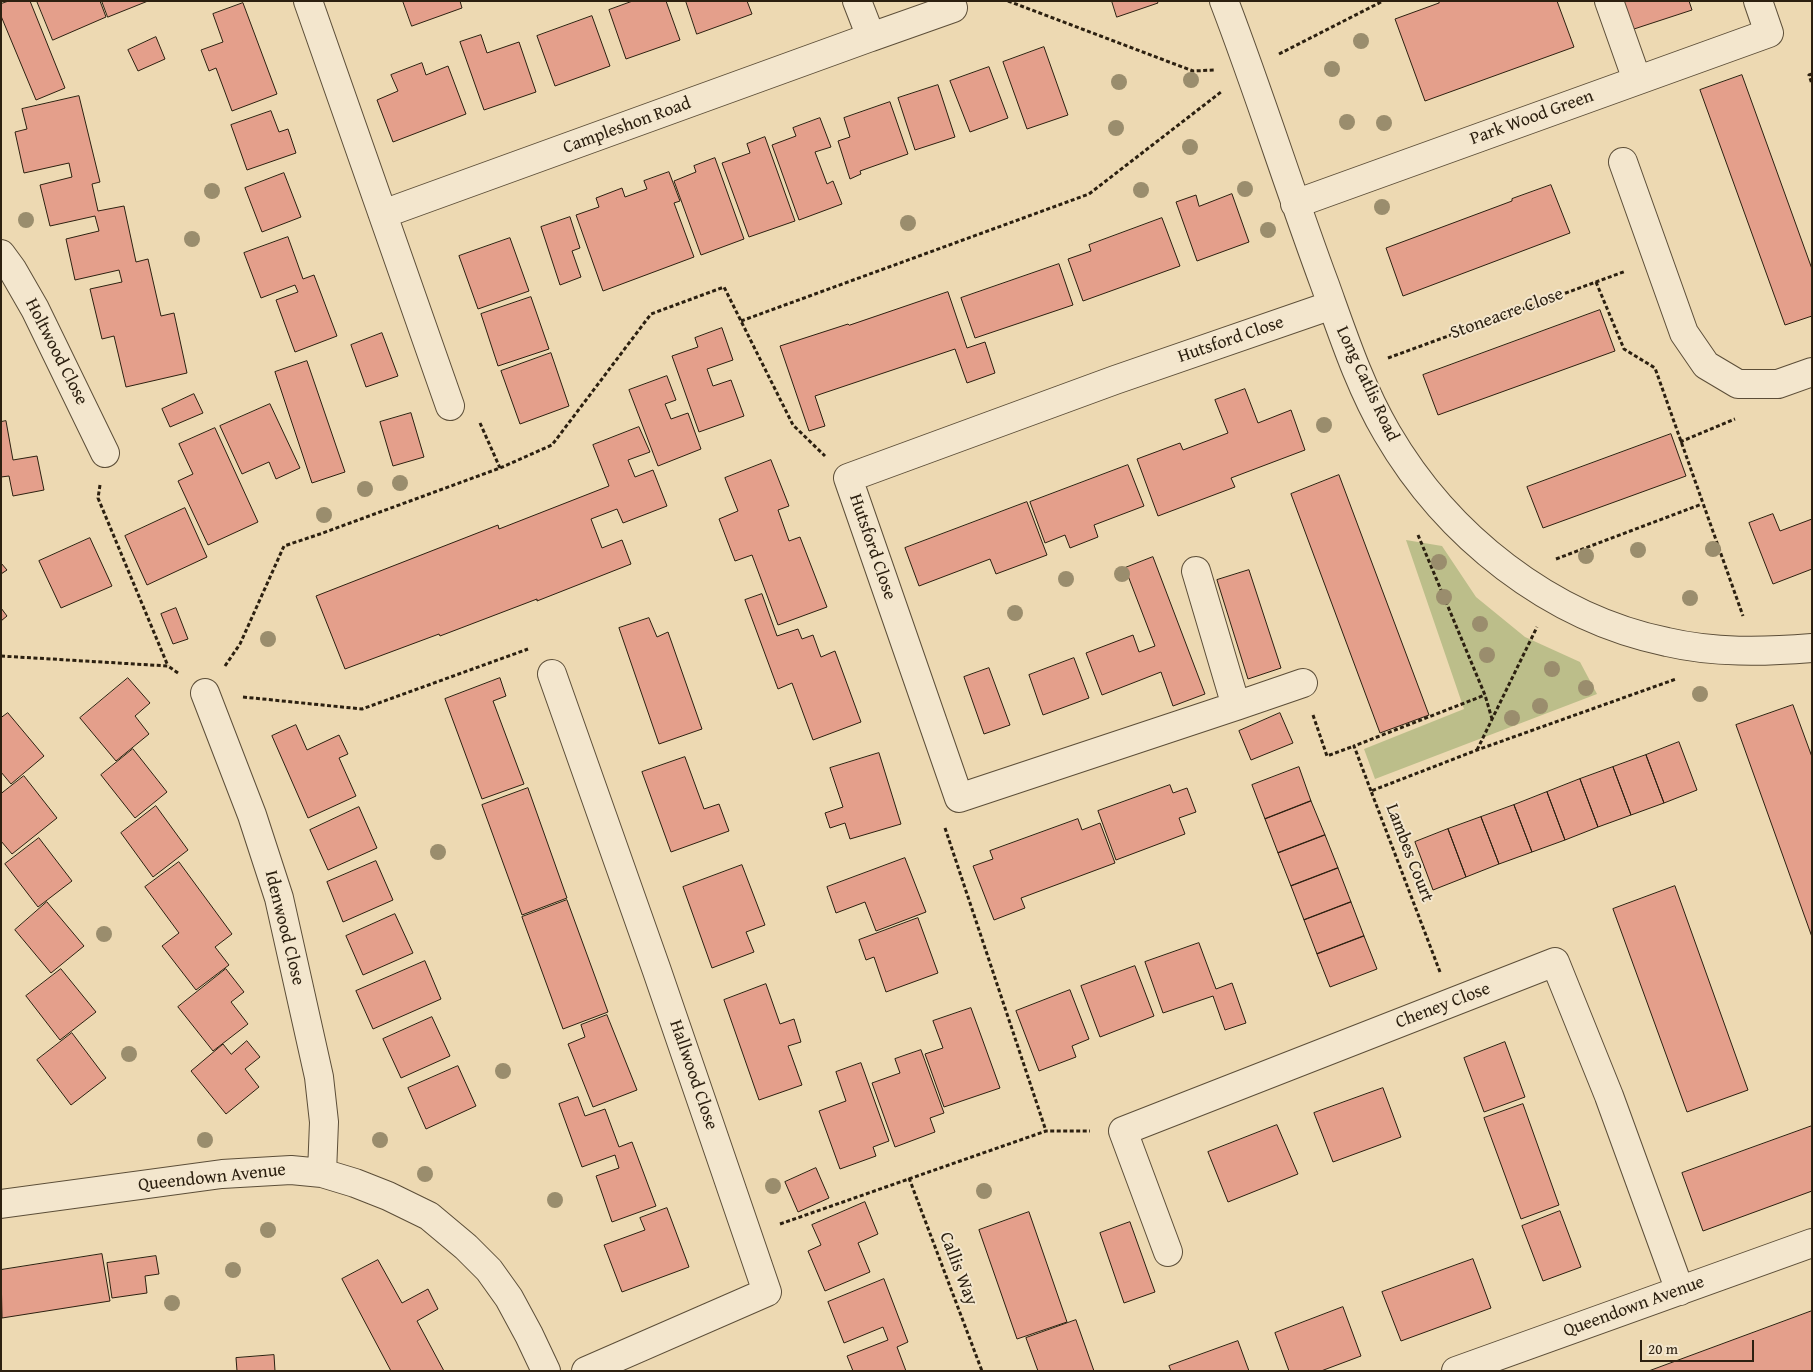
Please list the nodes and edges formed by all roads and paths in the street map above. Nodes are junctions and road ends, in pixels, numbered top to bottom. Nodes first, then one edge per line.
1 (308, 1) edge
2 (857, 1) edge
3 (1008, 1) edge
4 (1224, 1) edge
5 (1383, 1) edge
6 (1609, 1) edge
7 (1758, 1) edge
8 (953, 8) dead end
9 (871, 37) junction
10 (1250, 70) junction
11 (1812, 74) edge
12 (1637, 80) junction
13 (1812, 84) edge
14 (1623, 162) dead end
15 (1295, 204) junction
16 (383, 214) junction
17 (1, 254) edge
18 (1658, 260) junction
19 (1596, 282) junction
20 (1332, 305) junction
21 (741, 321) junction
22 (1357, 369) junction
23 (1812, 372) edge
24 (1738, 384) junction
25 (450, 406) joint
26 (1680, 442) junction
27 (105, 453) joint
28 (500, 468) junction
29 (848, 478) junction
30 (1702, 504) junction
31 (1416, 530) dead end
32 (1196, 571) dead end
33 (1551, 599) junction
34 (1812, 648) edge
35 (1756, 651) junction
36 (1, 656) edge
37 (168, 666) junction
38 (552, 674) joint
39 (1681, 678) dead end
40 (1303, 684) joint
41 (206, 693) junction
42 (1485, 695) junction
43 (1236, 706) junction
44 (1492, 720) junction
45 (1354, 746) junction
46 (1477, 750) junction
47 (1371, 791) junction
48 (959, 798) junction
49 (1452, 1003) junction
50 (1046, 1131) junction
51 (1123, 1132) junction
52 (322, 1172) junction
53 (909, 1178) junction
54 (2, 1202) edge
55 (747, 1236) junction
56 (1812, 1243) edge
57 (1168, 1252) dead end
58 (1680, 1291) junction
59 (546, 1371) edge
60 (586, 1371) edge
61 (982, 1371) edge
62 (1456, 1371) edge

1 - 16 street
2 - 9 street
3 - 10 path
4 - 10 street, Long Catlis Road
5 - 10 path
6 - 12 street
7 - 12 street, Park Wood Green
8 - 9 street, Campleshon Road
9 - 16 street, Campleshon Road
10 - 15 street, Long Catlis Road
10 - 21 path
11 - 13 path
12 - 15 street, Park Wood Green
14 - 18 street
15 - 20 street, Long Catlis Road
16 - 25 street
17 - 27 street, Holtwood Close
18 - 19 path, Stoneacre Close
18 - 24 street
19 - 22 path, Stoneacre Close
19 - 26 path
20 - 22 street, Long Catlis Road
20 - 29 street, Hutsford Close
21 - 28 path
21 - 29 path
22 - 33 street, Long Catlis Road
23 - 24 street
24 - 26 path
25 - 28 path
26 - 30 path
27 - 37 path
28 - 41 path
29 - 48 street, Hutsford Close
30 - 33 path
30 - 35 path
31 - 42 path
32 - 43 street
33 - 35 street, Long Catlis Road
33 - 44 path
34 - 35 street, Long Catlis Road
36 - 37 path
37 - 41 path
38 - 41 path
38 - 55 street, Hallwood Close
39 - 46 path, Lambes Court
40 - 43 street
40 - 45 path
41 - 52 street, Idenwood Close
42 - 44 path
42 - 45 path
43 - 48 street
44 - 46 path
45 - 47 path
46 - 47 path, Lambes Court
47 - 49 path, Lambes Court
48 - 50 path
49 - 51 street, Cheney Close
49 - 58 street, Cheney Close
50 - 51 path
50 - 53 path
51 - 57 street
52 - 54 street, Queendown Avenue
52 - 59 street, Queendown Avenue
53 - 55 path
53 - 61 path, Callis Way
55 - 60 street, Hallwood Close
56 - 58 street, Queendown Avenue
58 - 62 street, Queendown Avenue

